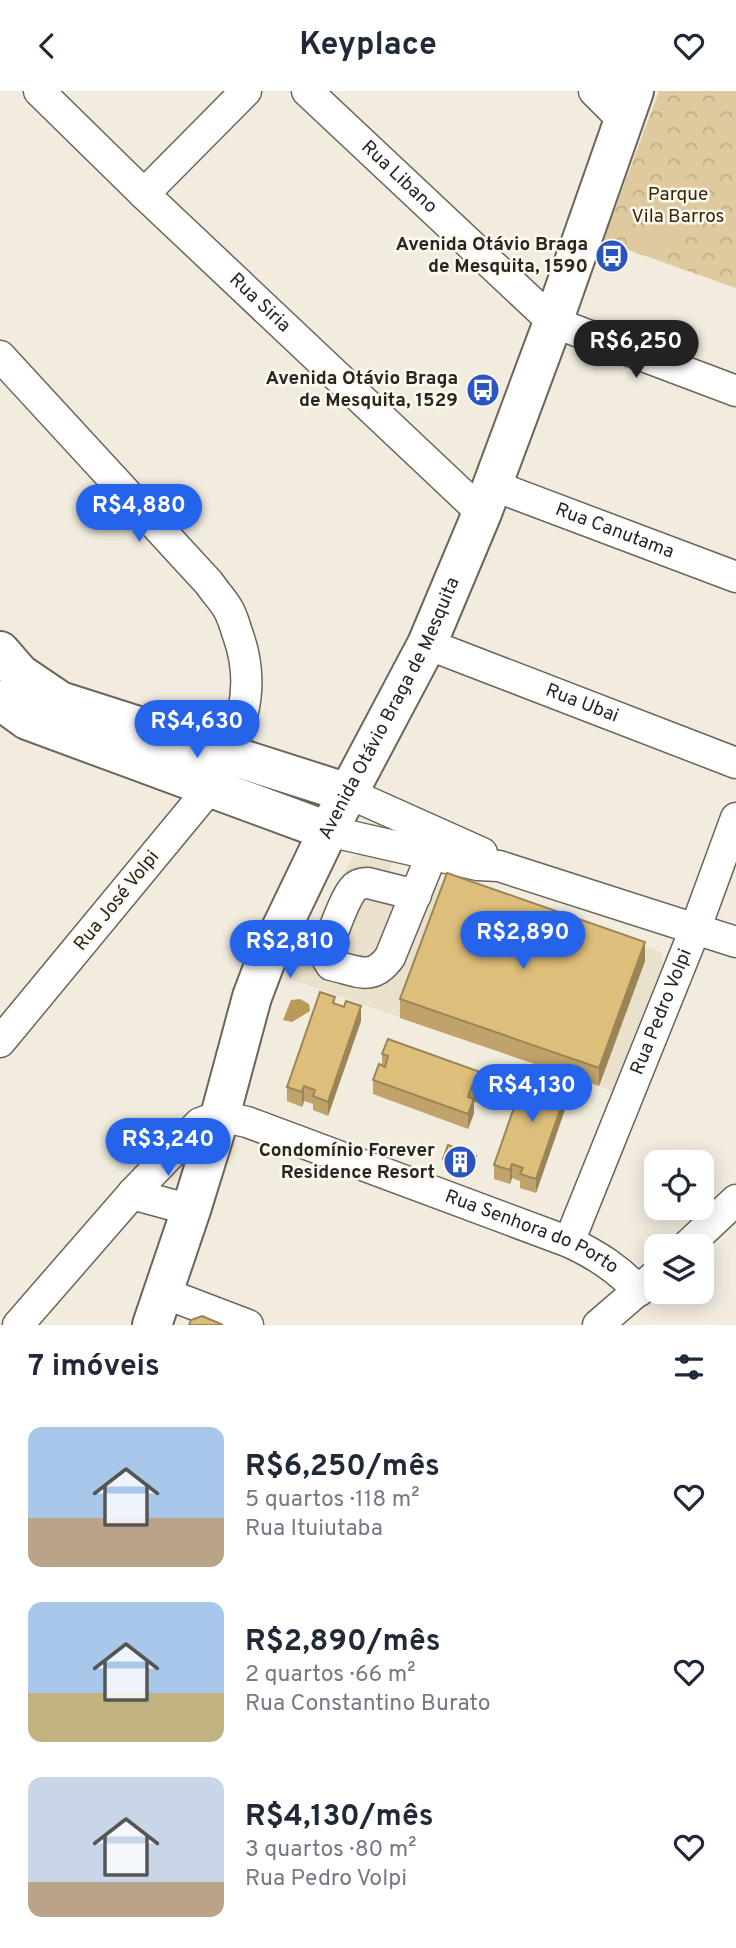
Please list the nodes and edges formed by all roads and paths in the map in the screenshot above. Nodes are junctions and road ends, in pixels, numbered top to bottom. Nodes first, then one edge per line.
1 (39, 91) edge
2 (246, 91) edge
3 (307, 91) edge
4 (594, 91) edge
5 (629, 106) edge
6 (145, 194) junction
7 (553, 322) junction
8 (0, 356) edge
9 (736, 391) edge
10 (487, 499) junction
11 (736, 577) edge
12 (428, 644) junction
13 (0, 651) edge
14 (0, 700) edge
15 (228, 755) junction
16 (736, 763) edge
17 (209, 789) junction
18 (348, 793) junction
19 (736, 818) edge
20 (328, 831) junction
21 (432, 854) junction
22 (499, 866) junction
23 (415, 895) dead end
24 (696, 927) junction
25 (736, 942) edge
26 (0, 1042) edge
27 (219, 1117) junction
28 (132, 1194) junction
29 (736, 1200) edge
30 (191, 1210) junction
31 (700, 1234) edge
32 (569, 1242) junction
33 (644, 1281) edge
34 (644, 1286) edge
35 (158, 1309) edge
36 (18, 1325) edge
37 (248, 1325) edge
38 (598, 1325) edge

1 - 6 street, Rua Siria
2 - 6 street
3 - 7 street, Rua Libano
4 - 5 street
5 - 7 main road, Avenida Otávio Braga de Mesquita
6 - 10 street, Rua Siria
7 - 9 street
7 - 10 main road, Avenida Otávio Braga de Mesquita
8 - 15 street, Rua José Volpi
10 - 11 street, Rua Canutama
10 - 12 main road, Avenida Otávio Braga de Mesquita
12 - 16 street, Rua Ubai
12 - 18 main road, Avenida Otávio Braga de Mesquita
13 - 15 main road
14 - 17 main road
15 - 17 street, Rua José Volpi
15 - 18 main road
17 - 20 main road
17 - 26 street, Rua José Volpi
18 - 20 main road, Avenida Otávio Braga de Mesquita
18 - 22 street
19 - 24 street, Rua Pedro Volpi
20 - 21 street
20 - 27 main road, Avenida Otávio Braga de Mesquita
21 - 22 street
21 - 23 street
22 - 24 street
24 - 25 street
24 - 32 street, Rua Pedro Volpi
27 - 28 street
27 - 30 main road, Avenida Otávio Braga de Mesquita
27 - 32 street, Rua Senhora do Porto
28 - 30 street
28 - 36 street
29 - 31 street
30 - 35 main road, Avenida Otávio Braga de Mesquita
32 - 33 street, Rua Senhora do Porto
34 - 38 street
35 - 37 street

